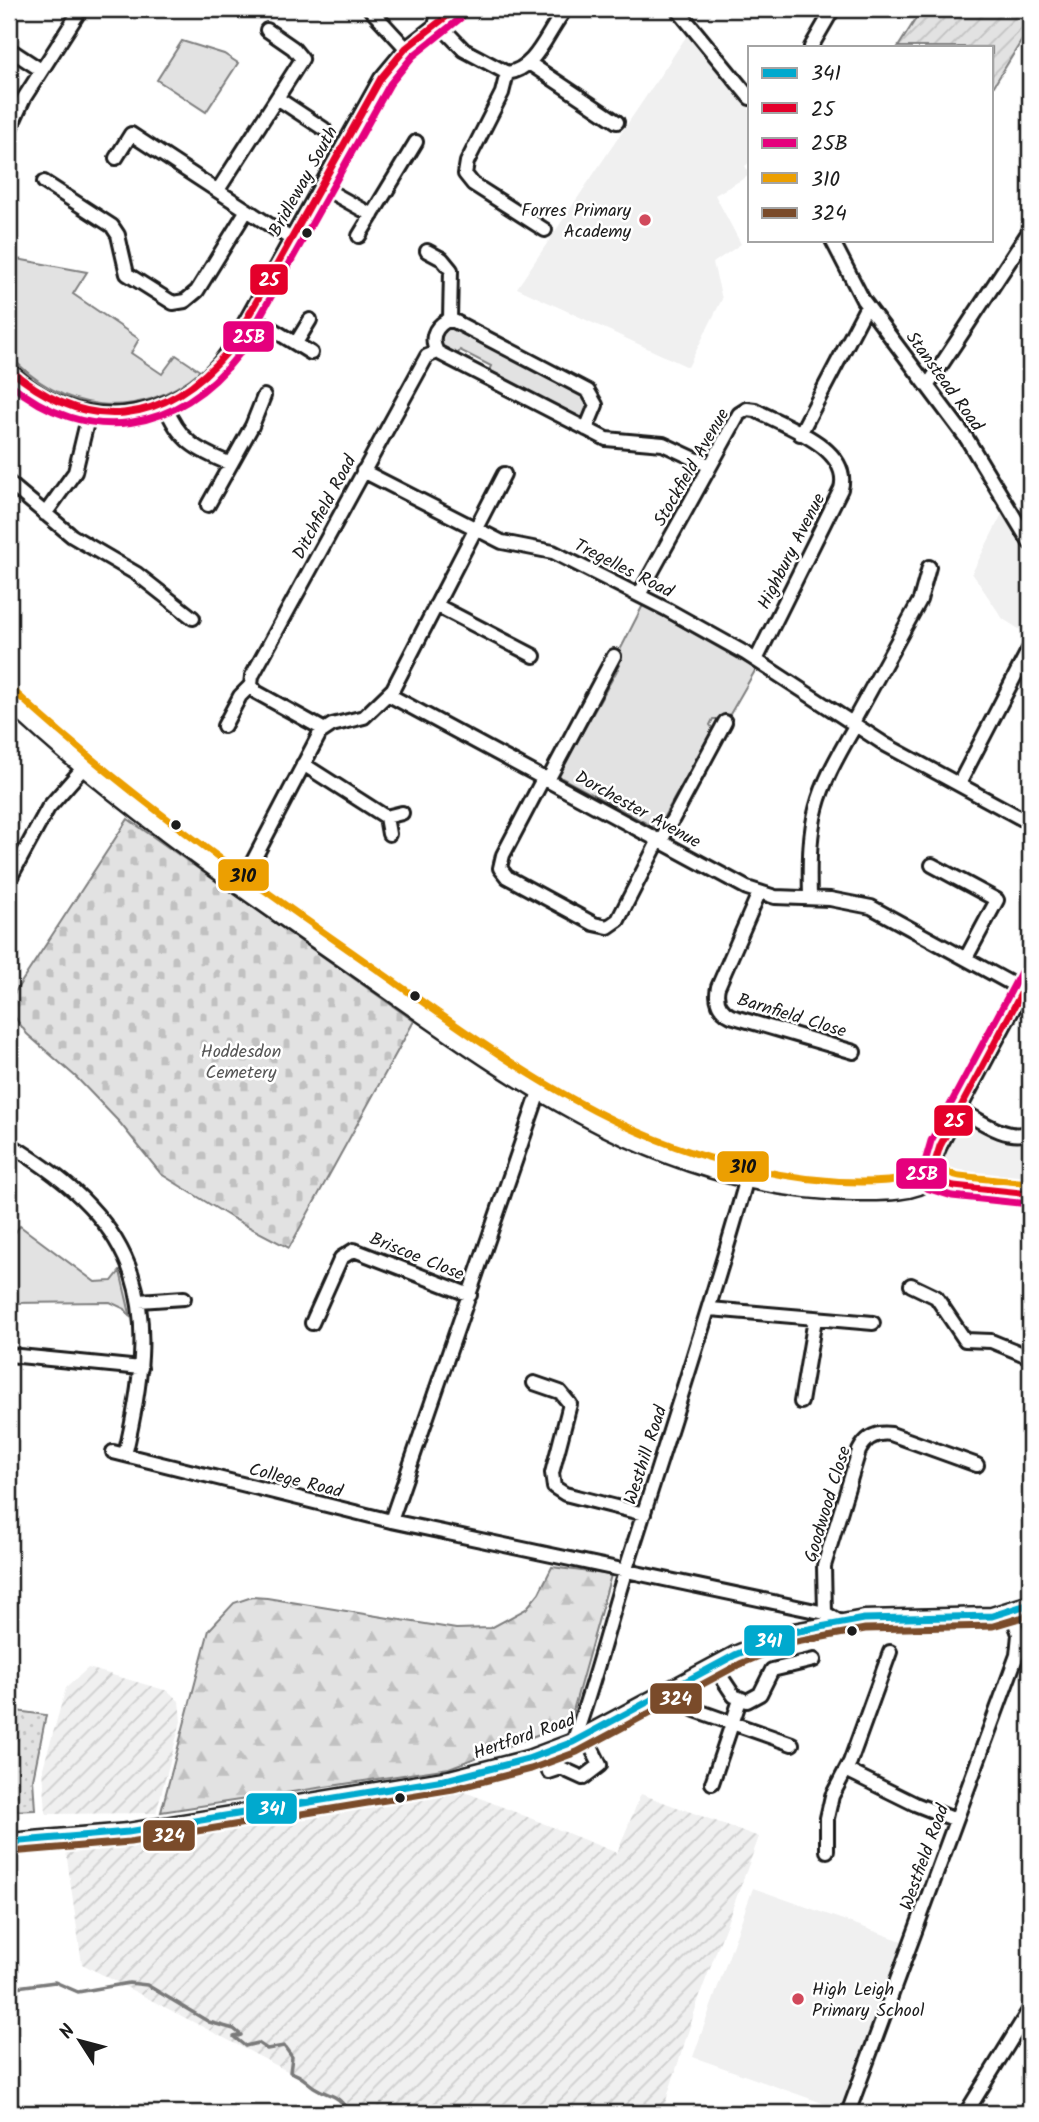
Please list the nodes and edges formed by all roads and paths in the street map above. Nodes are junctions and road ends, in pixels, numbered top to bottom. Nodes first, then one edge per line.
1 (81, 9) edge
2 (370, 9) edge
3 (456, 9) edge
4 (677, 9) edge
5 (833, 9) edge
6 (562, 15) dead end
7 (436, 21) junction
8 (267, 30) dead end
9 (812, 46) edge
10 (406, 48) junction
11 (9, 50) edge
12 (529, 63) junction
13 (41, 70) junction
14 (507, 73) junction
15 (748, 96) edge
16 (277, 98) junction
17 (617, 122) dead end
18 (324, 130) dead end
19 (9, 131) edge
20 (416, 142) dead end
21 (116, 158) dead end
22 (44, 182) dead end
23 (320, 186) junction
24 (218, 190) junction
25 (247, 210) junction
26 (372, 215) junction
27 (545, 230) dead end
28 (1030, 230) edge
29 (359, 236) dead end
30 (291, 239) junction
31 (833, 242) edge
32 (427, 251) dead end
33 (867, 306) junction
34 (248, 315) junction
35 (310, 320) dead end
36 (450, 320) junction
37 (296, 343) junction
38 (437, 352) junction
39 (311, 353) dead end
40 (9, 369) edge
41 (928, 385) junction
42 (264, 396) dead end
43 (165, 405) junction
44 (89, 414) junction
45 (586, 429) junction
46 (800, 434) junction
47 (231, 464) junction
48 (710, 466) junction
49 (363, 471) junction
50 (504, 474) dead end
51 (9, 483) edge
52 (208, 505) dead end
53 (45, 514) junction
54 (475, 528) junction
55 (1029, 537) edge
56 (929, 567) dead end
57 (639, 595) junction
58 (436, 605) junction
59 (193, 618) dead end
60 (1030, 647) edge
61 (534, 656) dead end
62 (614, 656) dead end
63 (756, 660) junction
64 (251, 685) junction
65 (389, 695) junction
66 (9, 701) edge
67 (725, 722) dead end
68 (853, 725) junction
69 (224, 726) dead end
70 (323, 729) junction
71 (303, 764) junction
72 (84, 767) junction
73 (546, 779) junction
74 (960, 782) junction
75 (402, 813) dead end
76 (386, 817) junction
77 (1030, 823) edge
78 (389, 834) dead end
79 (660, 840) junction
80 (932, 865) dead end
81 (9, 880) edge
82 (240, 886) junction
83 (759, 893) junction
84 (810, 898) junction
85 (966, 958) junction
86 (1027, 985) edge
87 (854, 1052) dead end
88 (539, 1092) junction
89 (959, 1109) junction
90 (1030, 1132) edge
91 (9, 1144) edge
92 (747, 1178) junction
93 (932, 1180) junction
94 (1030, 1194) edge
95 (911, 1286) dead end
96 (470, 1296) junction
97 (184, 1298) dead end
98 (139, 1301) junction
99 (710, 1308) junction
100 (815, 1319) junction
101 (312, 1323) dead end
102 (873, 1323) dead end
103 (9, 1355) edge
104 (1030, 1357) edge
105 (141, 1368) junction
106 (534, 1383) dead end
107 (801, 1402) dead end
108 (977, 1465) dead end
109 (644, 1514) junction
110 (391, 1521) junction
111 (626, 1570) junction
112 (1030, 1604) edge
113 (796, 1606) junction
114 (1011, 1612) junction
115 (825, 1613) junction
116 (839, 1622) junction
117 (799, 1630) junction
118 (1025, 1646) edge
119 (890, 1652) dead end
120 (814, 1660) dead end
121 (714, 1666) junction
122 (740, 1700) junction
123 (695, 1710) dead end
124 (733, 1723) junction
125 (579, 1738) junction
126 (792, 1744) dead end
127 (846, 1770) junction
128 (549, 1772) dead end
129 (712, 1783) dead end
130 (956, 1820) junction
131 (9, 1842) edge
132 (827, 1851) dead end
133 (1030, 2009) edge
134 (848, 2113) edge
135 (966, 2113) edge

1 - 13 street
2 - 10 street
3 - 7 street, Bridleway South
4 - 15 street
5 - 9 street
6 - 12 street
7 - 10 street, Bridleway South
7 - 14 street
8 - 16 street
10 - 23 street, Bridleway South
11 - 13 street
12 - 14 street
12 - 17 street
13 - 19 street
14 - 27 street
16 - 18 street
16 - 24 street
20 - 26 street
21 - 24 street
22 - 25 street
23 - 26 street
23 - 30 street, Bridleway South
24 - 25 street
25 - 30 street
26 - 29 street
28 - 41 street
30 - 34 street, Bridleway South
31 - 33 street, Stanstead Road
32 - 36 street, Ditchfield Road
33 - 41 street, Stanstead Road
33 - 46 street
34 - 37 street
34 - 43 street, Bridleway South
35 - 37 street
36 - 38 street, Ditchfield Road
36 - 45 street
37 - 39 street
38 - 45 street
38 - 49 street, Ditchfield Road
40 - 44 street, Bridleway South
41 - 55 street, Stanstead Road
42 - 47 street
43 - 44 street, Bridleway South
43 - 47 street
44 - 53 street
45 - 48 street
46 - 48 street, Stockfield Avenue
46 - 63 street, Highbury Avenue
47 - 52 street
48 - 57 street, Stockfield Avenue
49 - 54 street, Tregelles Road
49 - 64 street, Ditchfield Road
50 - 54 street
51 - 53 street
53 - 59 street
54 - 57 street, Tregelles Road
54 - 58 street
56 - 68 street
57 - 63 street, Tregelles Road
58 - 61 street
58 - 65 street
60 - 74 street
62 - 73 street
63 - 68 street, Tregelles Road
64 - 69 street, Ditchfield Road
64 - 70 street
65 - 70 street
65 - 73 street, Dorchester Avenue
66 - 72 main road
67 - 79 street
68 - 74 street, Tregelles Road
68 - 84 street
70 - 71 street
71 - 76 street
71 - 82 street
72 - 81 street
72 - 82 main road
73 - 79 street, Dorchester Avenue
73 - 79 street
74 - 77 street, Tregelles Road
75 - 76 street
76 - 78 street
79 - 83 street, Dorchester Avenue
80 - 85 street
82 - 88 main road
83 - 84 street, Dorchester Avenue
83 - 87 street, Barnfield Close
84 - 85 street, Dorchester Avenue
85 - 86 street, Dorchester Avenue
86 - 89 street
88 - 92 main road
88 - 96 street
89 - 90 street
89 - 93 street
91 - 98 street
92 - 93 main road
92 - 99 street, Westhill Road
93 - 94 main road
95 - 104 street
96 - 101 street, Briscoe Close
96 - 110 street
97 - 98 street
98 - 105 street
99 - 100 street
99 - 109 street, Westhill Road
100 - 102 street
100 - 107 street
103 - 105 street
105 - 110 street, College Road
106 - 109 street
108 - 115 street, Goodwood Close
109 - 111 street, Westhill Road
110 - 111 street, College Road
111 - 113 street, College Road
111 - 125 street, Westhill Road
112 - 114 main road, Hertford Road
113 - 115 street, College Road
113 - 117 street
114 - 116 main road, Hertford Road
114 - 118 street, Westfield Road
115 - 116 street, College Road
116 - 117 main road, Hertford Road
117 - 121 main road, Hertford Road
118 - 130 street, Westfield Road
119 - 127 street
120 - 122 street
121 - 122 street
121 - 125 main road, Hertford Road
122 - 124 street
123 - 124 street
124 - 126 street
124 - 129 street
125 - 128 street
125 - 131 main road, Hertford Road
127 - 130 street
127 - 132 street
130 - 134 street, Westfield Road
133 - 135 street

